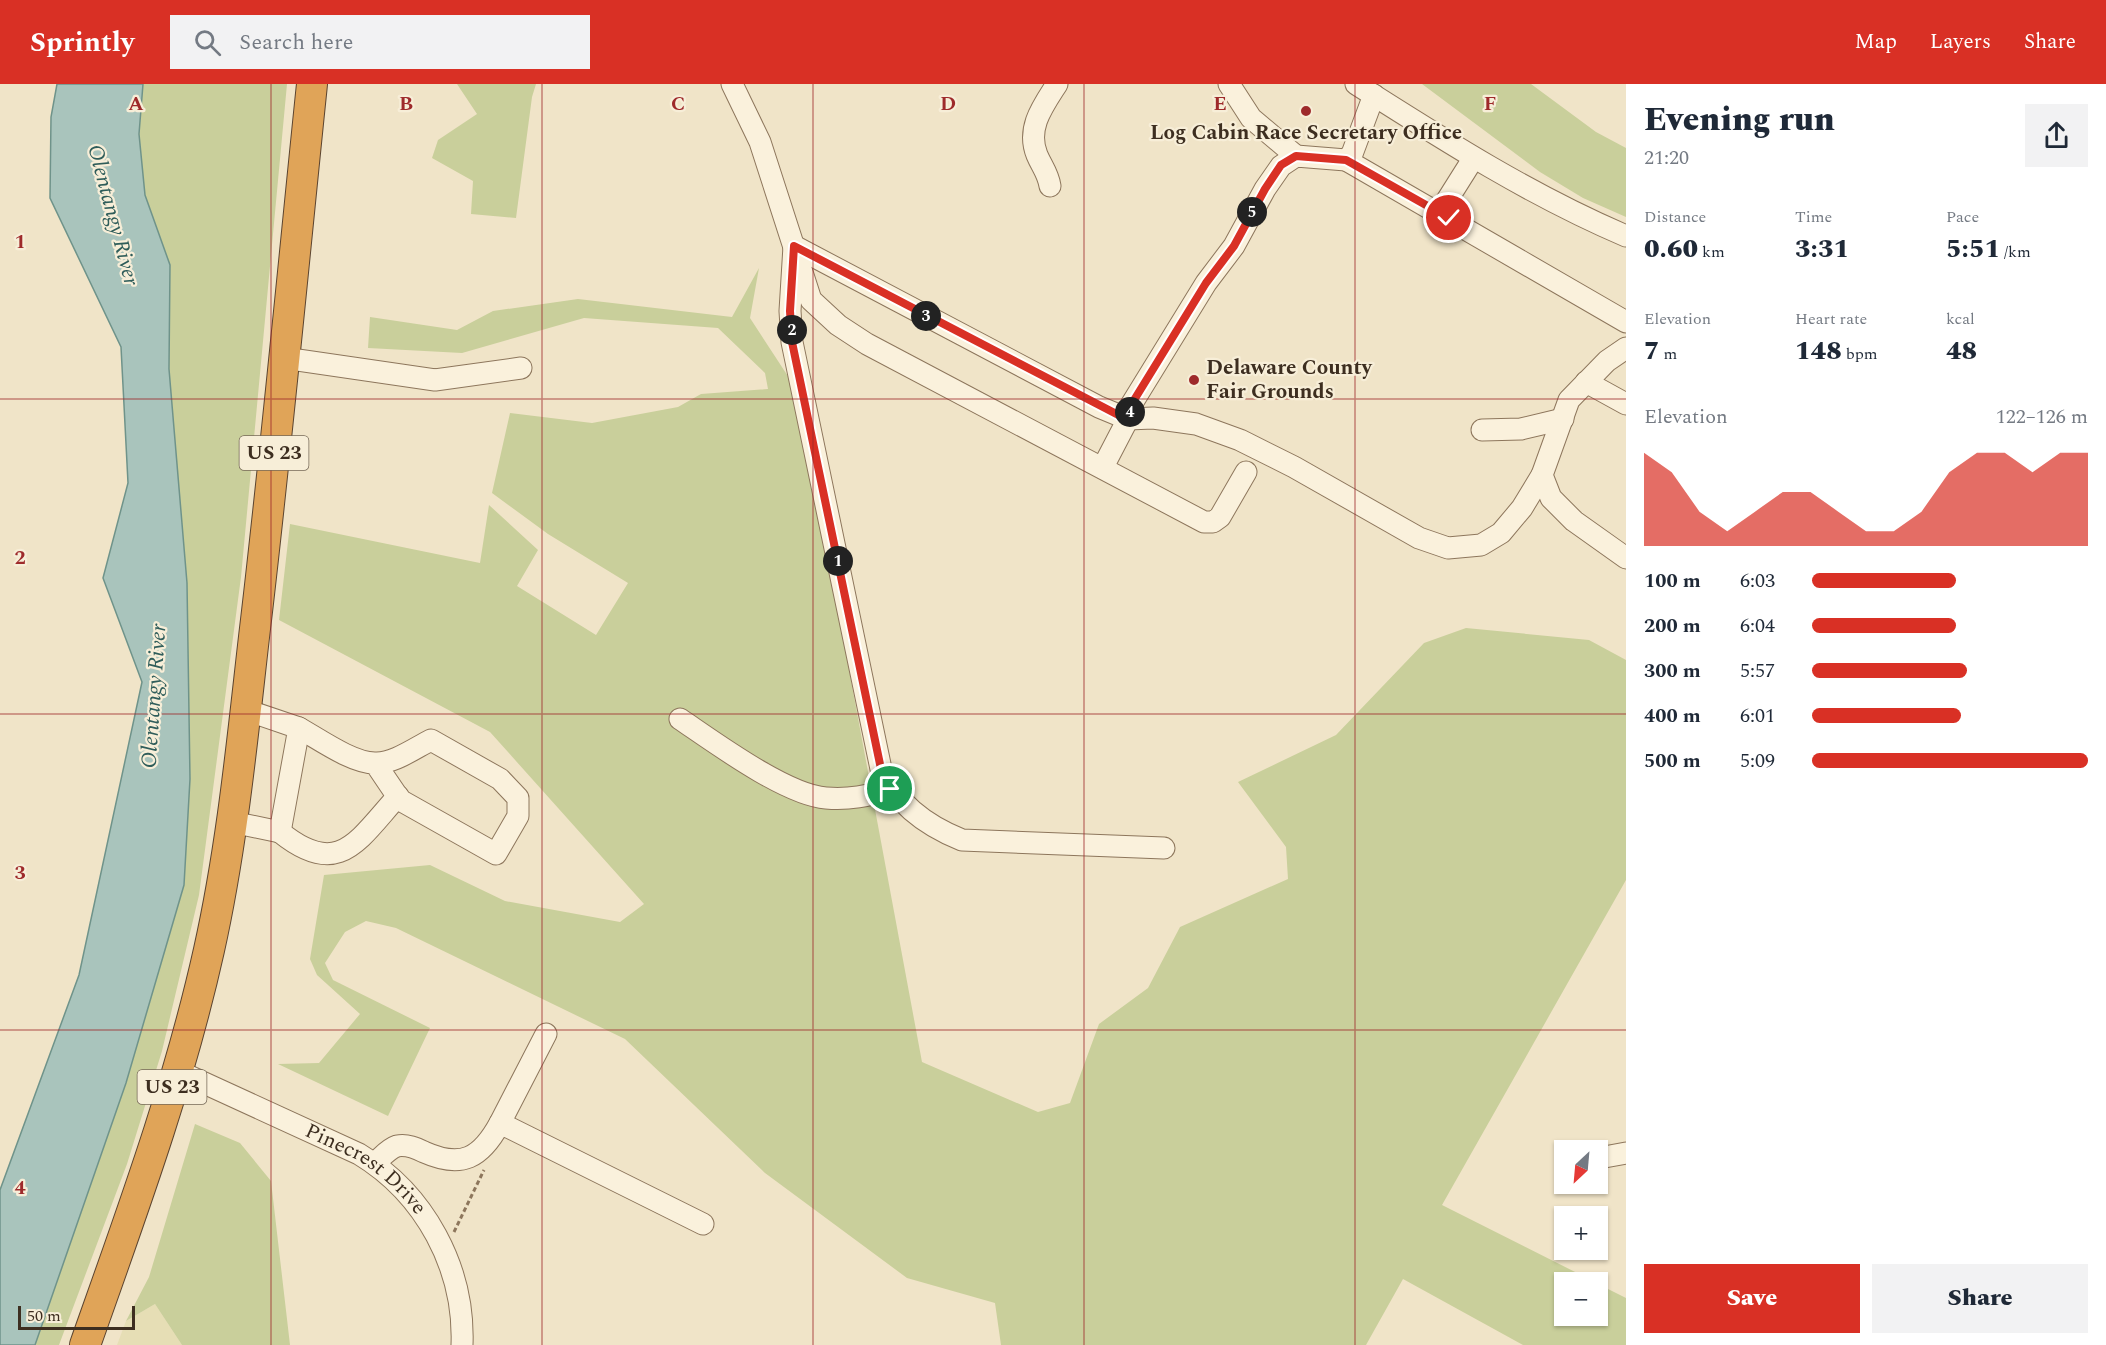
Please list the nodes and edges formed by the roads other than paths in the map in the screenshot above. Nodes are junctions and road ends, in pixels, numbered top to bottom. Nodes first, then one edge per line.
1 (312, 84) edge
2 (732, 84) edge
3 (1057, 84) edge
4 (1229, 84) edge
5 (1365, 90) edge
6 (1296, 156) junction
7 (1473, 159) junction
8 (1346, 160) junction
9 (1050, 186) dead end
10 (1439, 213) junction
11 (1626, 237) edge
12 (794, 246) junction
13 (1626, 322) edge
14 (1626, 348) edge
15 (284, 358) junction
16 (521, 368) dead end
17 (1586, 382) junction
18 (1626, 405) edge
19 (1563, 419) junction
20 (1128, 420) junction
21 (1482, 430) dead end
22 (1103, 467) junction
23 (1246, 472) dead end
24 (1542, 475) junction
25 (1626, 558) edge
26 (246, 710) junction
27 (680, 718) dead end
28 (299, 728) junction
29 (375, 763) junction
30 (890, 789) junction
31 (398, 796) junction
32 (232, 822) junction
33 (280, 832) junction
34 (1164, 848) dead end
35 (546, 1034) dead end
36 (178, 1071) junction
37 (500, 1123) junction
38 (1626, 1153) edge
39 (1608, 1156) edge
40 (375, 1163) junction
41 (703, 1224) dead end
42 (85, 1345) edge
43 (462, 1345) edge

1 - 15 highway, US 23
2 - 12 street
3 - 9 street
4 - 6 street
5 - 7 street
5 - 8 street
6 - 8 street
6 - 20 street
7 - 10 street
7 - 11 street
8 - 10 street
10 - 13 street
12 - 20 street
12 - 22 street
12 - 30 street
14 - 17 street
15 - 16 street
15 - 26 highway, US 23
17 - 18 street
17 - 19 street
19 - 21 street
19 - 24 street
20 - 22 street
20 - 24 street
22 - 23 street
24 - 25 street
26 - 28 street
26 - 32 highway, US 23
27 - 30 street
28 - 29 street
28 - 33 street
29 - 31 street
29 - 31 street
30 - 34 street
31 - 33 street
32 - 33 street
32 - 36 highway, US 23
35 - 37 street
36 - 40 street, Pinecrest Drive
36 - 42 highway, US 23
37 - 40 street
37 - 41 street
38 - 39 street
40 - 43 street, Pinecrest Drive

